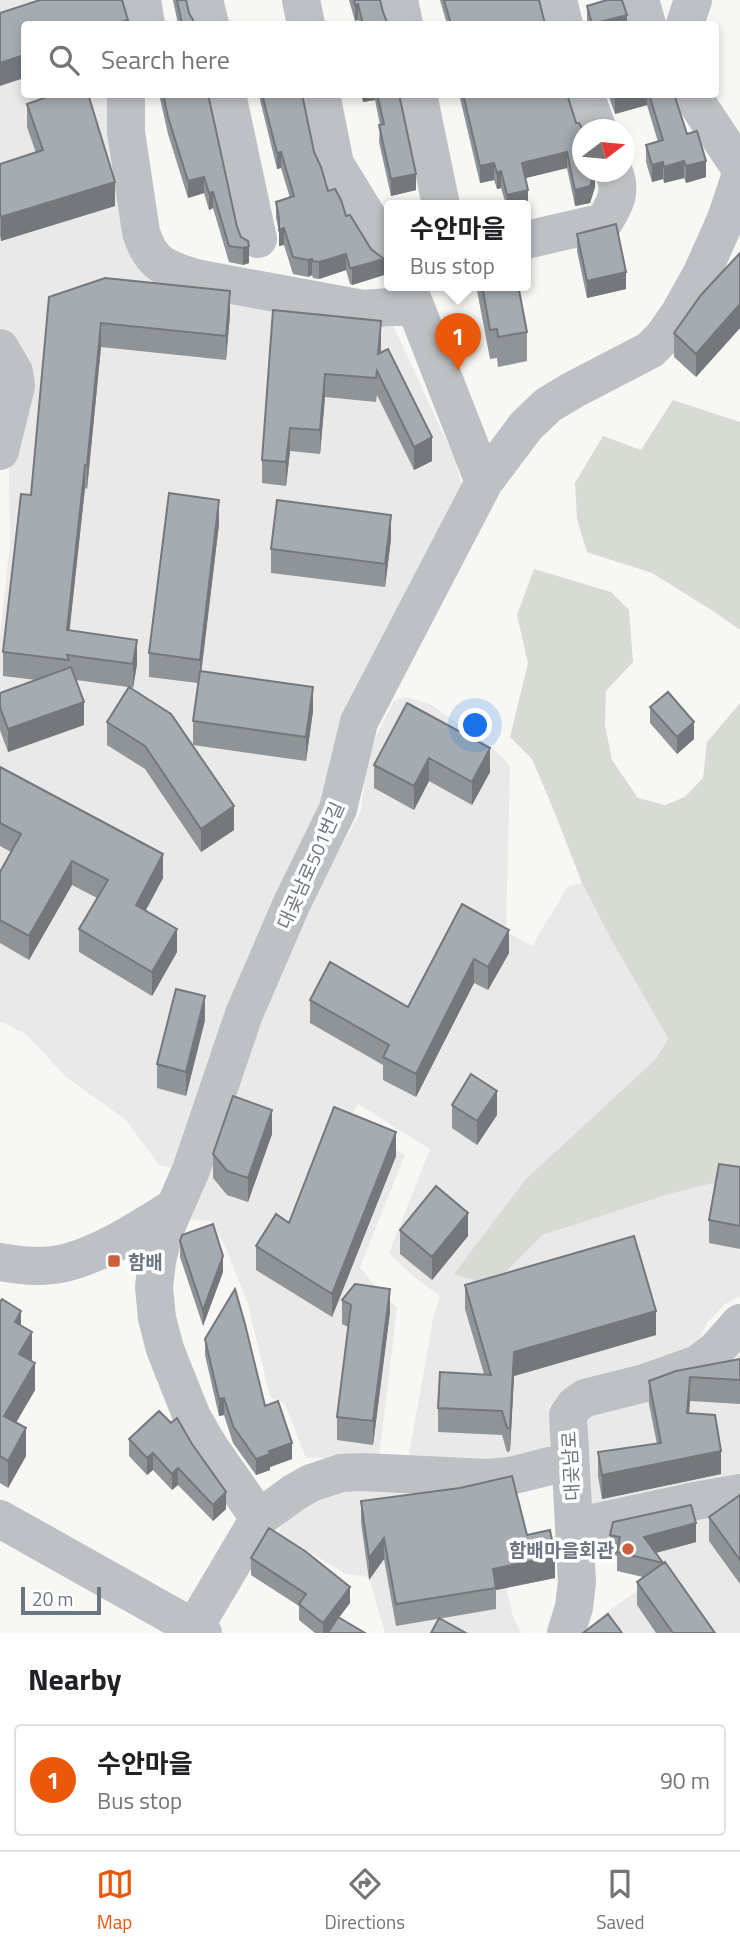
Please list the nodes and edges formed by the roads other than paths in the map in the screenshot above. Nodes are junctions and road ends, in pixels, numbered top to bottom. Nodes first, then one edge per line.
1 (142, 0) edge
2 (204, 0) edge
3 (301, 0) edge
4 (399, 0) edge
5 (558, 0) edge
6 (639, 0) edge
7 (693, 0) edge
8 (146, 21) edge
9 (210, 21) edge
10 (305, 21) edge
11 (403, 21) edge
12 (563, 21) edge
13 (646, 21) edge
14 (686, 21) edge
15 (126, 98) edge
16 (228, 98) edge
17 (322, 98) edge
18 (419, 98) edge
19 (586, 98) edge
20 (694, 98) edge
21 (594, 119) edge
22 (740, 168) edge
23 (740, 177) edge
24 (618, 182) edge
25 (440, 200) edge
26 (258, 239) dead end
27 (531, 239) edge
28 (384, 244) edge
29 (411, 295) edge
30 (0, 348) edge
31 (0, 451) edge
32 (484, 482) junction
33 (175, 1207) junction
34 (0, 1262) edge
35 (740, 1323) edge
36 (570, 1461) junction
37 (740, 1493) edge
38 (258, 1518) junction
39 (0, 1519) edge
40 (574, 1527) junction
41 (199, 1631) edge
42 (566, 1633) edge

1 - 8 street
2 - 9 street
3 - 10 street
4 - 11 street
5 - 12 street
6 - 13 street
7 - 14 street
15 - 29 street
16 - 26 street
17 - 28 street
18 - 25 street
19 - 21 street
20 - 22 street
23 - 32 street, 대곶남로501번길
24 - 27 street
29 - 32 street
30 - 31 street
32 - 33 street, 대곶남로501번길
33 - 34 street
33 - 38 street, 대곶남로501번길
35 - 36 street, 대곶남로
36 - 38 street
36 - 40 street, 대곶남로
37 - 40 street
38 - 41 street
39 - 41 street
40 - 42 street, 대곶남로

